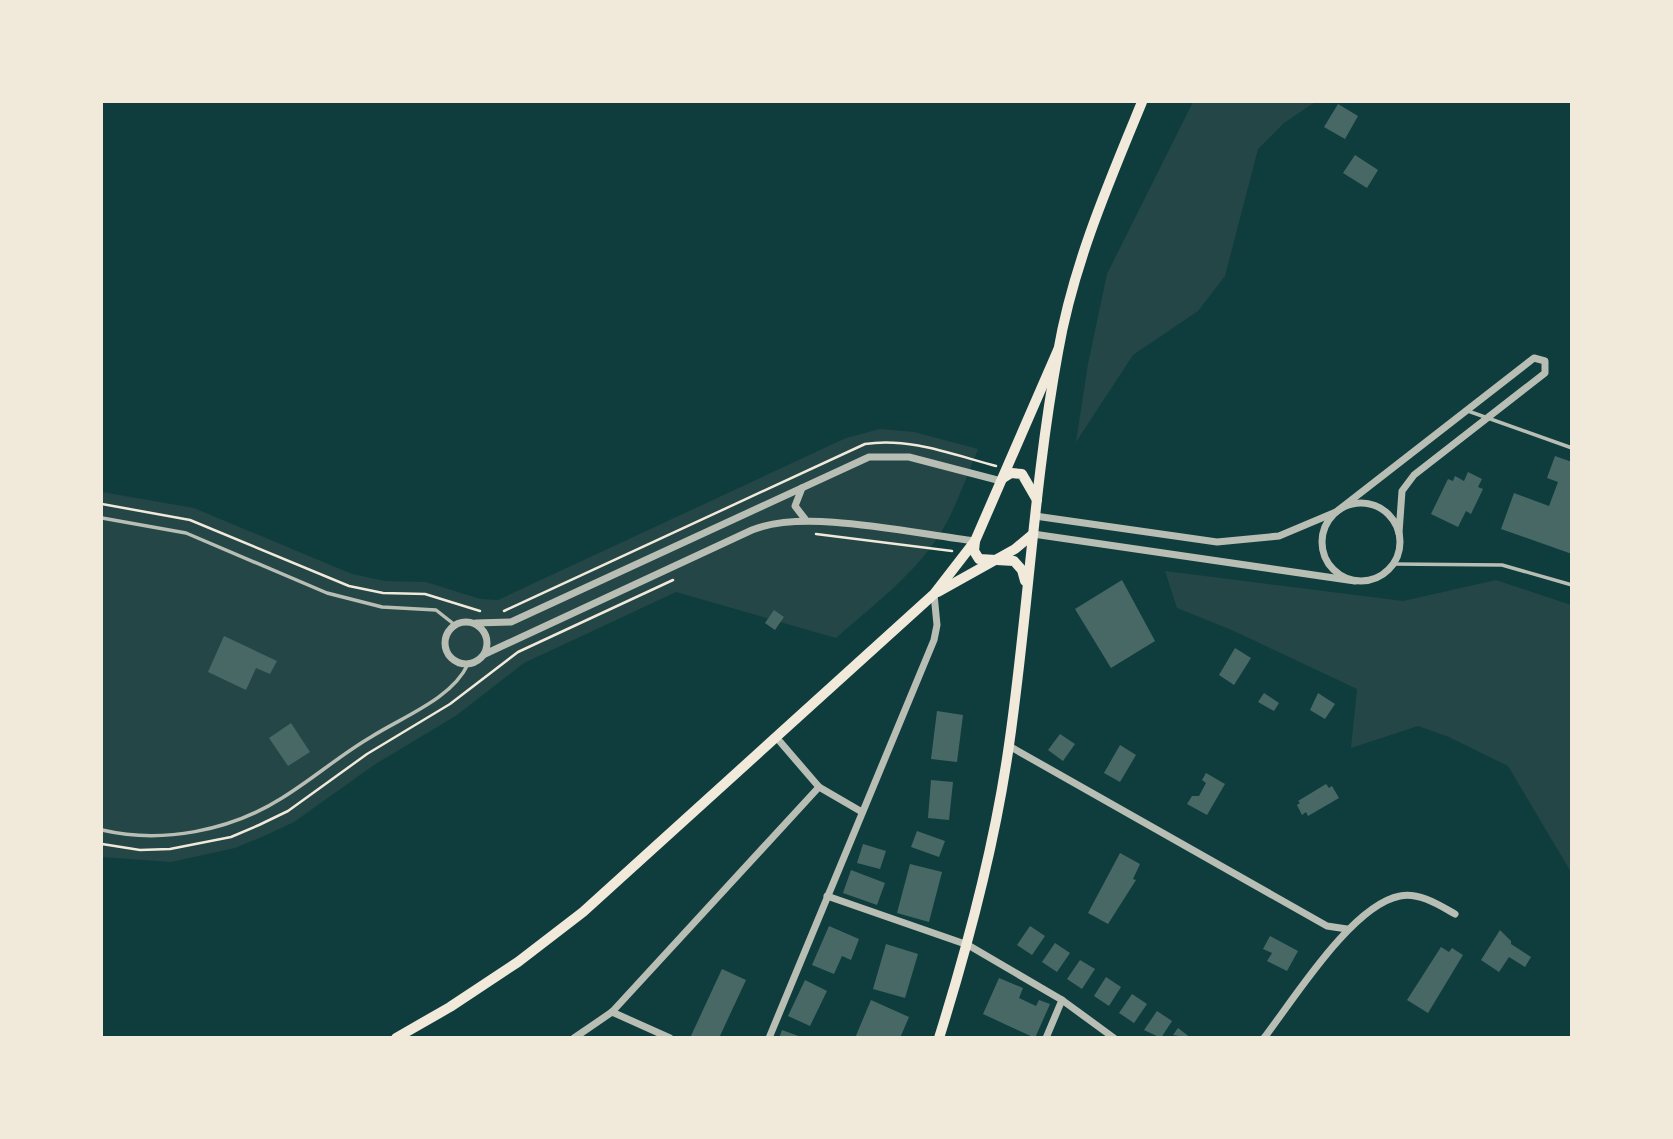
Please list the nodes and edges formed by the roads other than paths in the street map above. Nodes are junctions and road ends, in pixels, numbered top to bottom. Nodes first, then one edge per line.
1 (1142, 102) edge
2 (1058, 350) junction
3 (1466, 410) junction
4 (1487, 418) junction
5 (1572, 448) edge
6 (1001, 481) junction
7 (805, 485) junction
8 (1037, 501) junction
9 (1336, 512) junction
10 (1035, 516) junction
11 (102, 518) edge
12 (810, 520) junction
13 (1399, 533) junction
14 (1033, 534) junction
15 (975, 541) junction
16 (997, 559) junction
17 (1393, 564) junction
18 (1355, 582) junction
19 (1572, 585) edge
20 (1026, 589) junction
21 (934, 594) junction
22 (475, 623) junction
23 (455, 625) junction
24 (485, 654) junction
25 (468, 664) junction
26 (776, 737) junction
27 (1009, 746) junction
28 (819, 787) junction
29 (862, 812) junction
30 (102, 830) edge
31 (828, 896) junction
32 (1455, 914) dead end
33 (1347, 929) junction
34 (968, 945) junction
35 (1062, 1000) junction
36 (612, 1012) junction
37 (396, 1038) edge
38 (573, 1038) edge
39 (670, 1038) edge
40 (769, 1038) edge
41 (939, 1038) edge
42 (1046, 1038) edge
43 (1114, 1038) edge
44 (1264, 1038) edge

1 - 2 main road
2 - 6 main road
2 - 8 main road
3 - 4 lane
3 - 4 street
3 - 9 street
4 - 5 lane
4 - 13 street
6 - 7 street
6 - 8 main road
6 - 15 main road
7 - 12 street
7 - 22 street
8 - 10 main road
9 - 10 street
9 - 13 street
9 - 18 street
10 - 14 main road
11 - 23 lane
12 - 15 street
12 - 24 street
13 - 17 street
14 - 16 main road
14 - 18 street
14 - 20 main road
15 - 16 main road
15 - 21 main road
16 - 20 main road
16 - 21 main road
17 - 18 street
17 - 19 lane
20 - 27 main road
21 - 26 main road
21 - 29 street
22 - 23 street
22 - 24 street
23 - 25 street
24 - 25 street
25 - 30 lane
26 - 28 street
26 - 37 main road
27 - 33 street
27 - 34 main road
28 - 29 street
28 - 36 street
29 - 31 street
31 - 34 street
31 - 40 street
32 - 33 street
33 - 44 street
34 - 35 street
34 - 41 main road
35 - 42 street
35 - 43 street
36 - 38 street
36 - 39 street

